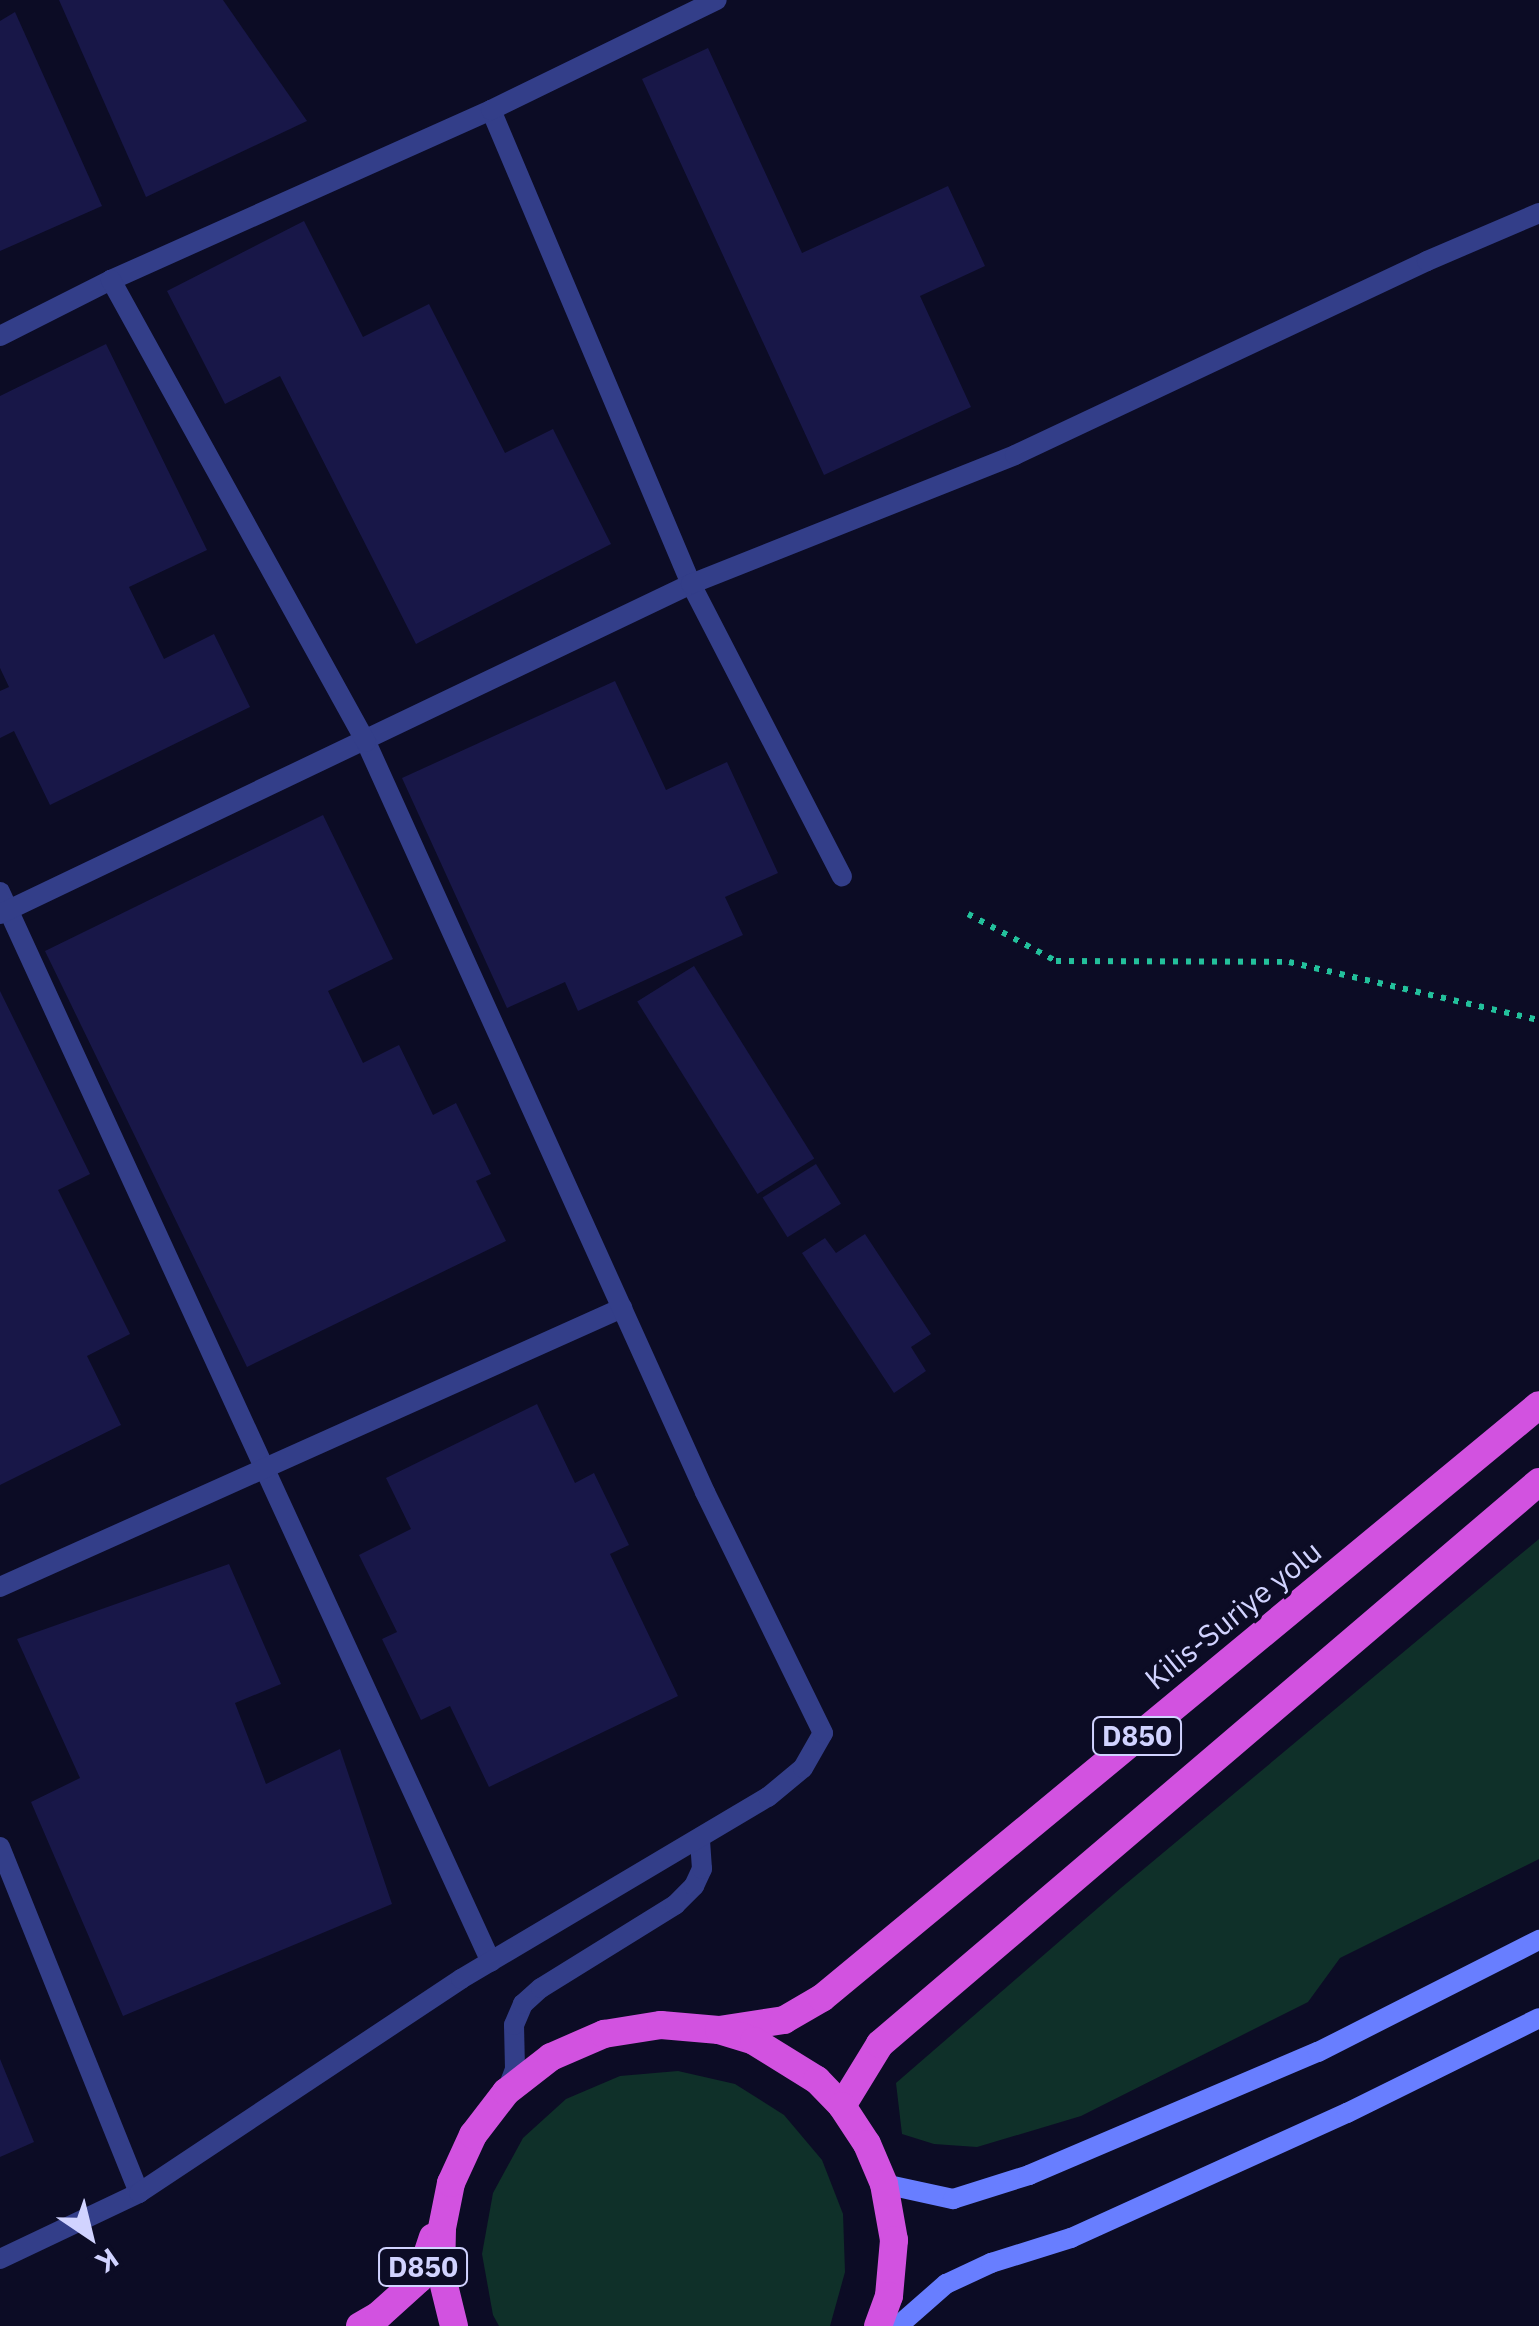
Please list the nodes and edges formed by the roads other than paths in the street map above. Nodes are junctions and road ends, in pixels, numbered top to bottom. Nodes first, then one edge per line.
1 (718, 0) edge
2 (491, 110) junction
3 (1539, 213) edge
4 (110, 280) junction
5 (0, 336) edge
6 (691, 584) junction
7 (366, 742) junction
8 (842, 876) dead end
9 (3, 905) edge
10 (622, 1308) junction
11 (1539, 1405) edge
12 (264, 1468) junction
13 (1539, 1482) edge
14 (0, 1587) edge
15 (700, 1838) junction
16 (0, 1847) edge
17 (1539, 1940) edge
18 (491, 1962) junction
19 (1539, 2018) edge
20 (718, 2030) junction
21 (506, 2092) junction
22 (842, 2106) junction
23 (451, 2183) junction
24 (884, 2184) junction
25 (139, 2193) junction
26 (0, 2259) edge
27 (360, 2326) edge
28 (454, 2326) edge
29 (878, 2326) edge
30 (898, 2326) edge

1 - 2 street
2 - 4 street
2 - 6 street
3 - 6 street
4 - 5 street
4 - 7 street
6 - 7 street
6 - 8 street
7 - 9 street
7 - 10 street
9 - 12 street
10 - 12 street
10 - 15 street
11 - 20 highway, Kilis-Suriye yolu / D850
12 - 14 street
12 - 18 street
13 - 22 highway, D850
15 - 18 street
15 - 21 street
16 - 25 street
17 - 24 main road
18 - 25 street
19 - 30 main road
20 - 21 highway
20 - 22 highway
21 - 23 highway
22 - 24 highway
23 - 27 highway, D850
23 - 28 highway
24 - 29 highway
25 - 26 street

